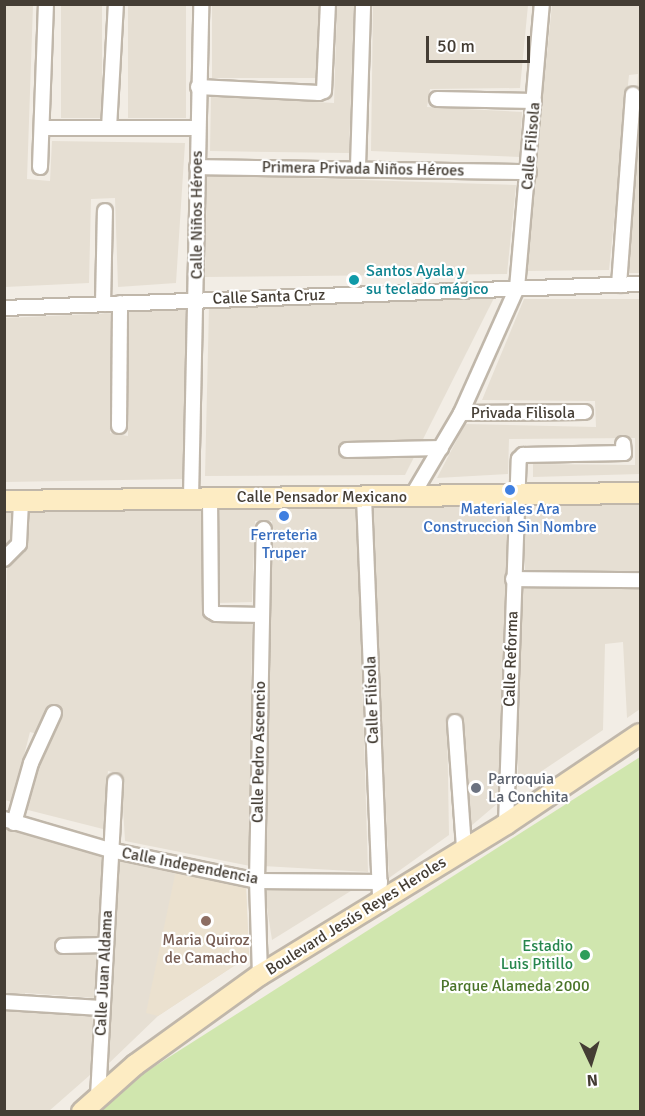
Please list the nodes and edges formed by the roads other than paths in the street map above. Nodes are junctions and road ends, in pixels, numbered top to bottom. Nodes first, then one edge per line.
1 (46, 4) edge
2 (116, 4) edge
3 (201, 4) edge
4 (328, 4) edge
5 (363, 4) edge
6 (542, 4) edge
7 (198, 87) junction
8 (633, 95) dead end
9 (437, 99) dead end
10 (534, 101) junction
11 (43, 128) junction
12 (109, 128) junction
13 (197, 128) junction
14 (40, 167) dead end
15 (196, 167) junction
16 (358, 167) junction
17 (529, 172) junction
18 (105, 211) dead end
19 (619, 285) junction
20 (640, 285) edge
21 (517, 288) junction
22 (197, 300) junction
23 (120, 303) junction
24 (103, 304) junction
25 (4, 308) edge
26 (585, 412) dead end
27 (461, 413) junction
28 (119, 426) dead end
29 (441, 448) junction
30 (623, 449) dead end
31 (346, 450) dead end
32 (640, 493) edge
33 (520, 495) junction
34 (412, 496) junction
35 (364, 497) junction
36 (201, 498) junction
37 (13, 501) edge
38 (264, 529) dead end
39 (4, 560) edge
40 (513, 579) junction
41 (640, 580) edge
42 (262, 615) junction
43 (54, 713) dead end
44 (455, 722) dead end
45 (640, 734) edge
46 (115, 781) dead end
47 (9, 821) edge
48 (506, 824) junction
49 (464, 849) junction
50 (110, 850) junction
51 (257, 881) junction
52 (380, 882) junction
53 (380, 902) junction
54 (105, 945) junction
55 (63, 946) dead end
56 (260, 975) junction
57 (4, 1002) edge
58 (101, 1008) junction
59 (98, 1096) junction
60 (82, 1112) edge

1 - 11 street
2 - 12 street
3 - 7 street, Calle Niños Héroes
4 - 7 street
5 - 16 street
6 - 10 street, Calle Filisola
7 - 13 street, Calle Niños Héroes
8 - 19 street
9 - 10 street
10 - 17 street, Calle Filisola
11 - 12 street
11 - 14 street
12 - 13 street
13 - 15 street, Calle Niños Héroes
15 - 16 street, Primera Privada Niños Héroes
15 - 22 street, Calle Niños Héroes
16 - 17 street, Primera Privada Niños Héroes
17 - 21 street, Calle Filisola
18 - 24 street
19 - 20 street, Calle Santa Cruz
19 - 21 street, Calle Santa Cruz
21 - 22 street, Calle Santa Cruz
21 - 27 street, Calle Filisola
22 - 23 street, Calle Santa Cruz
22 - 36 street, Calle Niños Héroes
23 - 24 street, Calle Santa Cruz
23 - 28 street
24 - 25 street, Calle Santa Cruz
26 - 27 street, Privada Filisola
27 - 29 street, Calle Filisola
29 - 31 street
29 - 34 street, Calle Filisola
30 - 33 street, Calle Reforma
32 - 33 main road, Calle Pensador Mexicano
33 - 34 main road, Calle Pensador Mexicano
33 - 40 street, Calle Reforma
34 - 35 main road, Calle Pensador Mexicano
35 - 36 main road, Calle Pensador Mexicano
35 - 52 street, Calle Filísola
36 - 37 main road, Calle Pensador Mexicano
36 - 42 street, Calle Niños Héroes
37 - 39 street
38 - 42 street, Calle Pedro Ascencio
40 - 41 street
40 - 48 street, Calle Reforma
42 - 51 street, Calle Pedro Ascencio
43 - 47 street
44 - 49 street
45 - 48 main road, Boulevard Jesús Reyes Heroles
46 - 50 street, Calle Juan Aldama
47 - 50 street, Calle Independencia
48 - 49 main road, Boulevard Jesús Reyes Heroles
49 - 53 main road, Boulevard Jesús Reyes Heroles
50 - 51 street, Calle Independencia
50 - 54 street, Calle Juan Aldama
51 - 52 street, Calle Independencia
51 - 56 street, Calle Pedro Ascencio
52 - 53 street, Calle Filísola
53 - 56 main road, Boulevard Jesús Reyes Heroles
54 - 55 street
54 - 58 street, Calle Juan Aldama
56 - 59 main road, Boulevard Jesús Reyes Heroles
57 - 58 street
58 - 59 street, Calle Juan Aldama
59 - 60 main road, Boulevard Jesús Reyes Heroles

